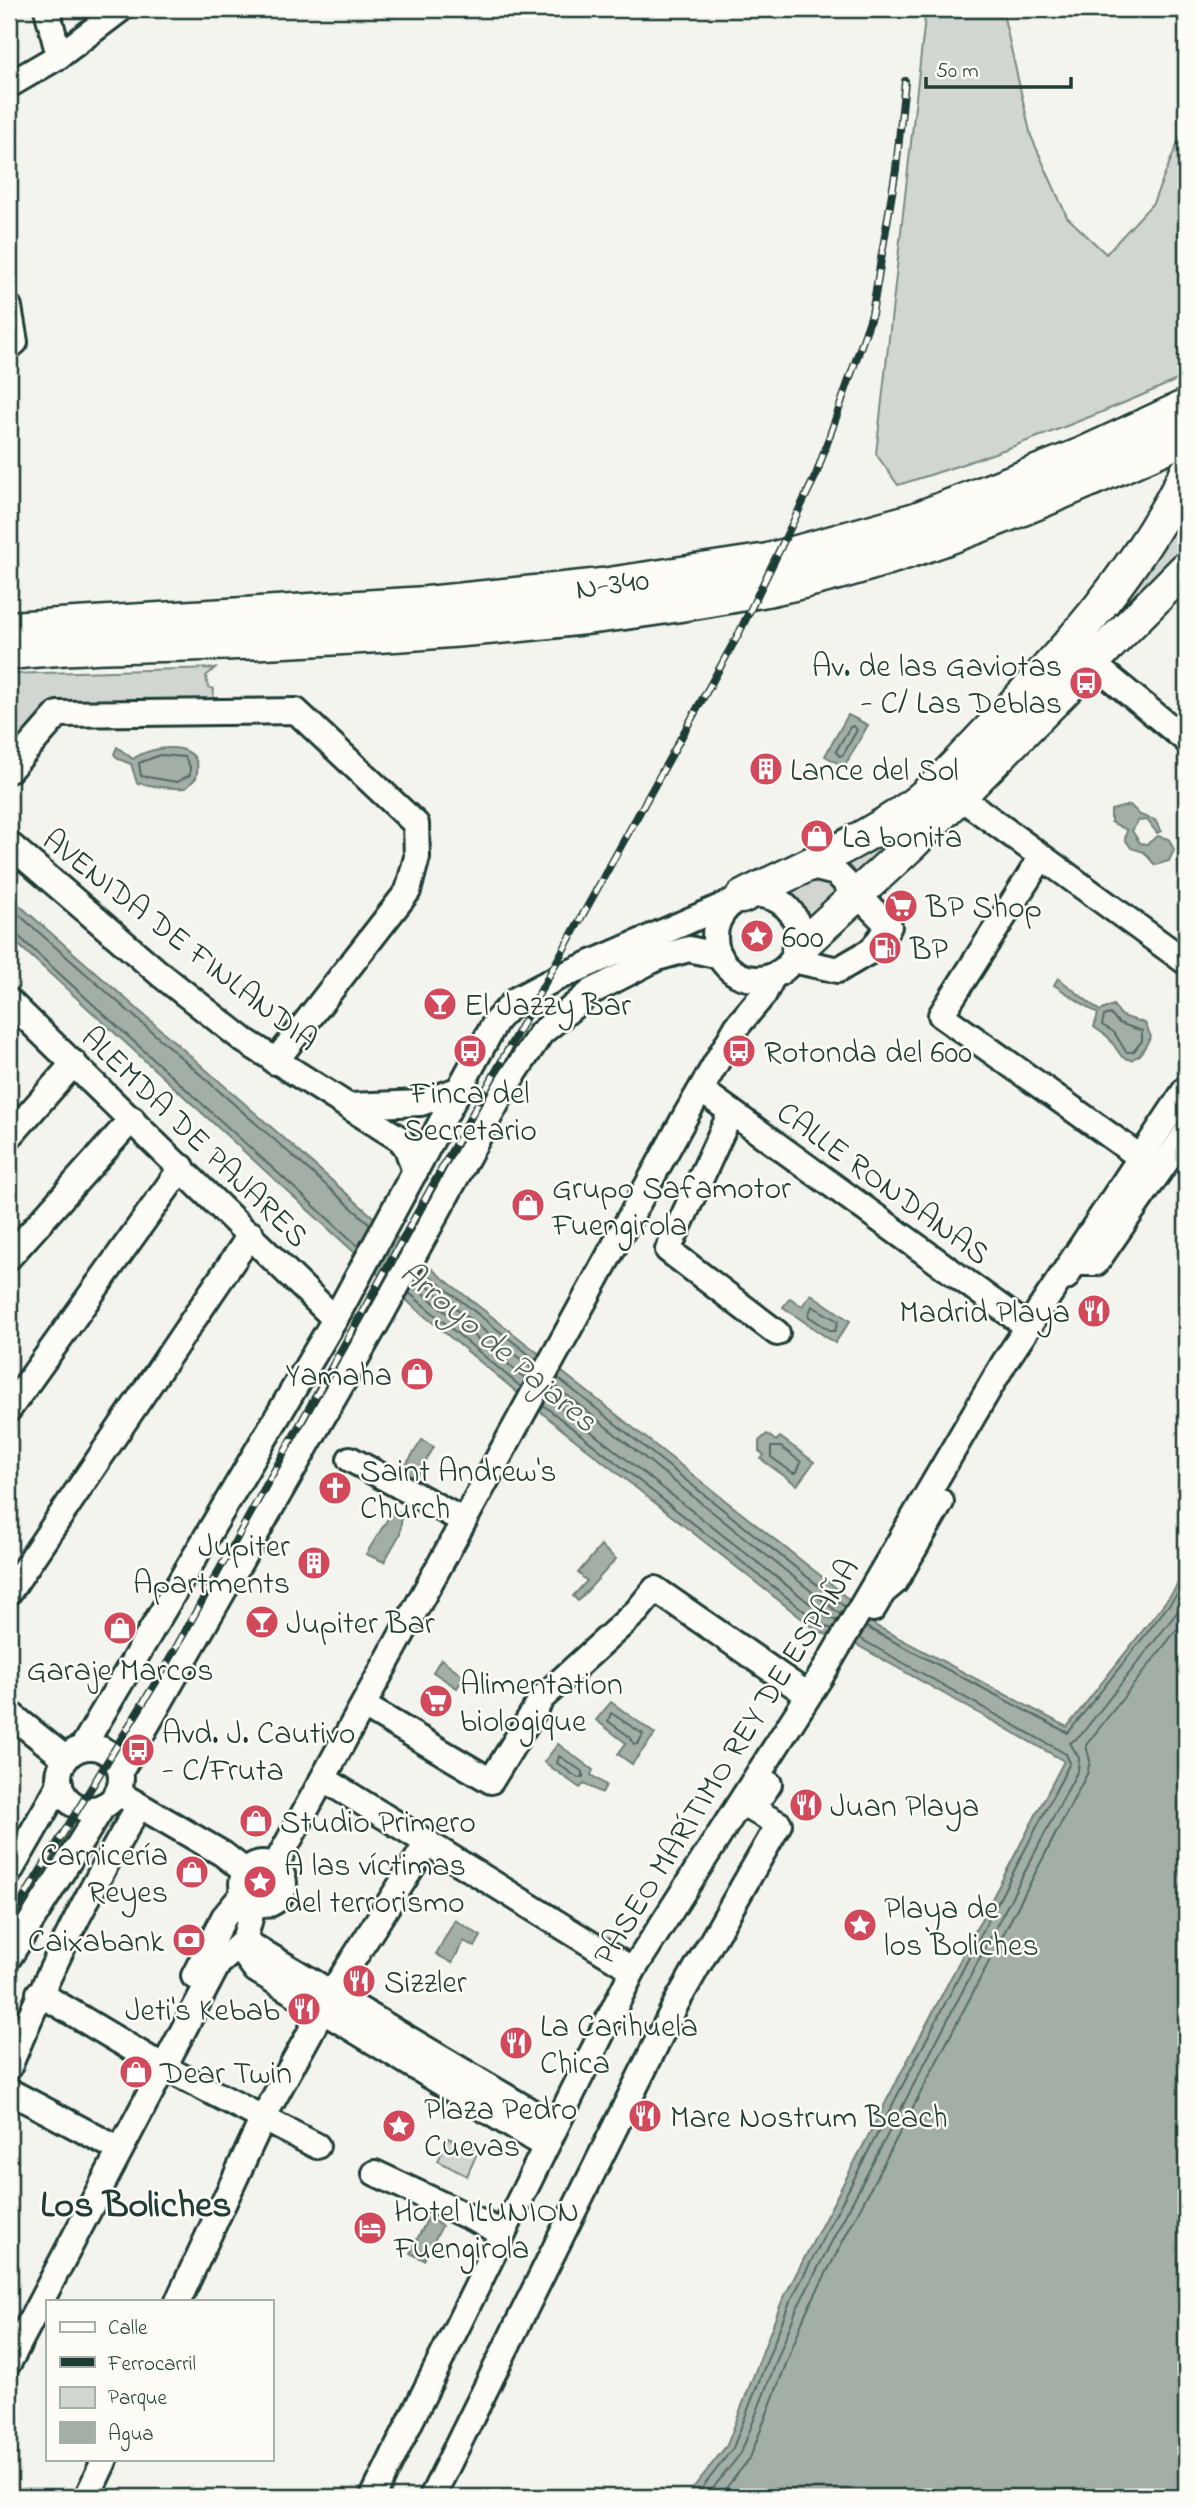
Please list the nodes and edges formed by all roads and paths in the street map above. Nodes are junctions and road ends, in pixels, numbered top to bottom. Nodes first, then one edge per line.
1 (47, 9) edge
2 (121, 9) edge
3 (59, 56) junction
4 (9, 85) edge
5 (9, 307) edge
6 (9, 347) edge
7 (1186, 406) edge
8 (1186, 438) edge
9 (1181, 483) edge
10 (1186, 568) edge
11 (9, 628) edge
12 (9, 653) edge
13 (1092, 663) junction
14 (1186, 740) edge
15 (9, 770) edge
16 (960, 797) junction
17 (9, 844) edge
18 (1041, 858) junction
19 (804, 865) junction
20 (859, 894) junction
21 (737, 900) junction
22 (796, 955) junction
23 (720, 956) junction
24 (1186, 962) edge
25 (740, 975) junction
26 (773, 976) junction
27 (13, 1013) edge
28 (738, 1025) junction
29 (275, 1062) junction
30 (74, 1063) junction
31 (1186, 1088) edge
32 (460, 1089) junction
33 (701, 1090) junction
34 (350, 1106) junction
35 (731, 1112) junction
36 (132, 1119) junction
37 (1186, 1133) edge
38 (9, 1137) edge
39 (1140, 1157) junction
40 (182, 1167) junction
41 (415, 1172) junction
42 (251, 1234) junction
43 (9, 1257) edge
44 (335, 1319) junction
45 (1028, 1327) junction
46 (777, 1333) dead end
47 (9, 1409) edge
48 (350, 1458) dead end
49 (462, 1520) junction
50 (878, 1589) junction
51 (9, 1592) edge
52 (819, 1684) junction
53 (364, 1706) junction
54 (9, 1713) edge
55 (74, 1753) junction
56 (324, 1779) junction
57 (60, 1784) junction
58 (114, 1790) junction
59 (139, 1805) junction
60 (428, 1842) junction
61 (275, 1866) junction
62 (9, 1873) edge
63 (248, 1889) junction
64 (244, 1941) junction
65 (9, 1957) edge
66 (633, 1970) junction
67 (194, 1976) dead end
68 (39, 1993) junction
69 (327, 2000) junction
70 (9, 2067) edge
71 (163, 2067) junction
72 (9, 2091) edge
73 (263, 2118) junction
74 (550, 2136) junction
75 (317, 2146) dead end
76 (120, 2150) junction
77 (374, 2173) dead end
78 (503, 2233) junction
79 (178, 2300) edge
80 (9, 2362) edge
81 (105, 2460) edge
82 (87, 2497) edge
83 (373, 2497) edge
84 (432, 2497) edge

1 - 3 street
2 - 3 street
3 - 4 street
5 - 6 street
7 - 11 main road, N-340
8 - 12 main road, N-340
9 - 19 main road
10 - 13 main road
13 - 14 street
13 - 16 main road
15 - 29 street
16 - 18 street
16 - 20 main road
17 - 29 street, AVENIDA DE FINLANDIA
18 - 24 street
18 - 39 street
19 - 20 street
19 - 21 main road
20 - 22 main road
20 - 22 street
21 - 22 street
21 - 23 street
21 - 32 street
22 - 26 street
23 - 25 street
23 - 58 street
25 - 26 street
25 - 28 street
26 - 28 street
27 - 30 street, ALEMDA DE PAJARES
28 - 33 street
29 - 34 street, AVENIDA DE FINLANDIA
30 - 36 street, ALEMDA DE PAJARES
30 - 38 street
31 - 39 street, PASEO MARÍTIMO REY DE ESPAÑA
32 - 34 street
32 - 41 street
33 - 35 street, CALLE RONDANAS
33 - 49 street
34 - 41 street, AVENIDA DE FINLANDIA
35 - 45 street, CALLE RONDANAS
35 - 46 street
36 - 40 street, ALEMDA DE PAJARES
36 - 43 street
37 - 50 street
39 - 45 street, PASEO MARÍTIMO REY DE ESPAÑA
40 - 42 street, ALEMDA DE PAJARES
40 - 47 street
41 - 44 street
42 - 44 street, ALEMDA DE PAJARES
42 - 51 street
44 - 55 street
45 - 50 street, PASEO MARÍTIMO REY DE ESPAÑA
48 - 49 street
49 - 53 street
50 - 52 street, PASEO MARÍTIMO REY DE ESPAÑA
52 - 53 street
52 - 66 street, PASEO MARÍTIMO REY DE ESPAÑA
52 - 84 street
53 - 56 street
54 - 55 street
55 - 57 street
55 - 58 street
56 - 60 street
56 - 61 street
57 - 58 street
57 - 62 street
58 - 59 street
58 - 65 street
59 - 63 street
59 - 68 street
60 - 66 street
60 - 69 street
61 - 63 street
61 - 63 street
63 - 64 street
63 - 67 street
64 - 69 street
64 - 71 street
66 - 74 street, PASEO MARÍTIMO REY DE ESPAÑA
68 - 70 street
68 - 71 street
69 - 73 street
69 - 74 street
71 - 73 street
71 - 76 street
72 - 76 street
73 - 75 street
73 - 79 street
74 - 78 street, PASEO MARÍTIMO REY DE ESPAÑA
76 - 80 street
77 - 78 street
78 - 83 street, PASEO MARÍTIMO REY DE ESPAÑA
81 - 82 street

